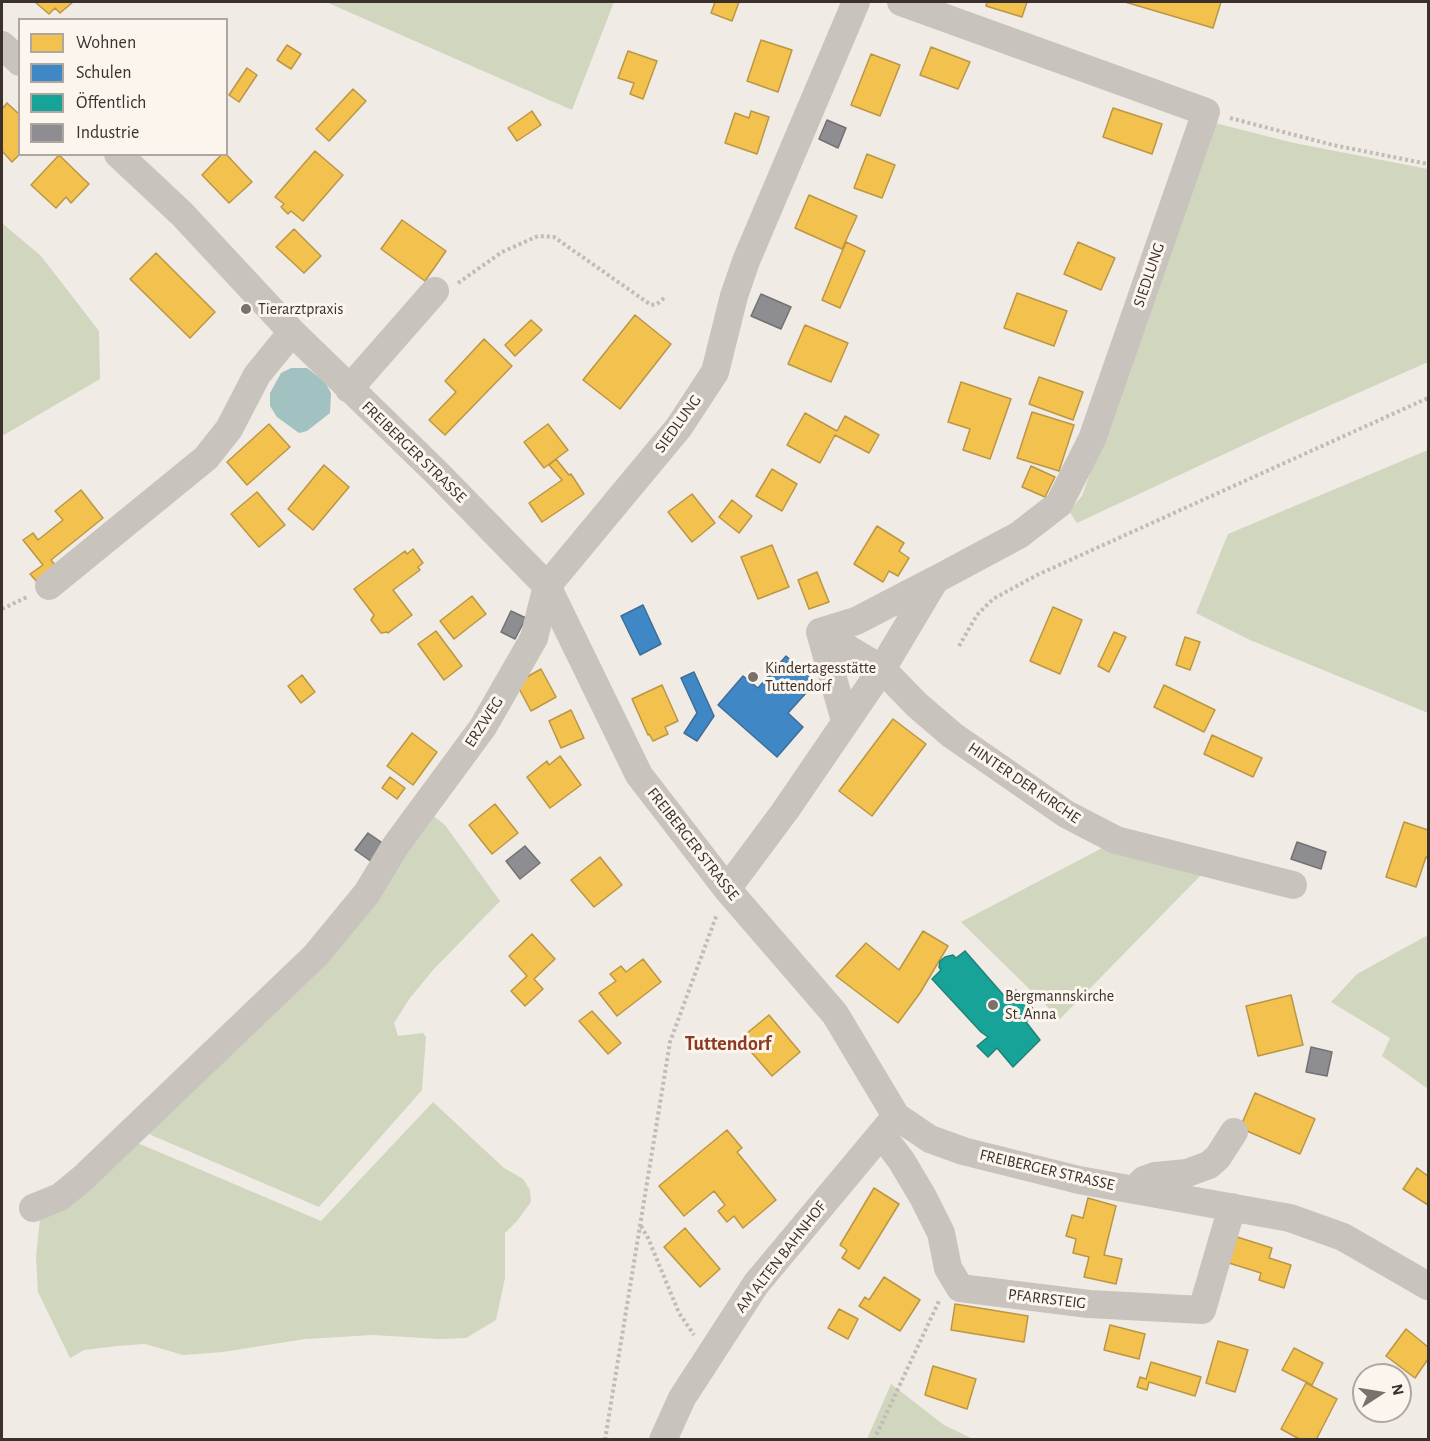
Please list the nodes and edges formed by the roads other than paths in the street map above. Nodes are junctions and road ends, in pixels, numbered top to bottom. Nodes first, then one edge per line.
1 (856, 2) edge
2 (902, 2) edge
3 (2, 45) edge
4 (18, 60) edge
5 (120, 156) edge
6 (435, 291) road end
7 (292, 332) junction
8 (349, 389) junction
9 (935, 580) junction
10 (49, 586) dead end
11 (547, 586) junction
12 (820, 632) junction
13 (882, 669) junction
14 (845, 720) junction
15 (1293, 885) dead end
16 (727, 889) junction
17 (888, 1125) junction
18 (1234, 1132) dead end
19 (1134, 1190) junction
20 (1232, 1207) junction
21 (33, 1208) dead end
22 (1428, 1286) edge
23 (663, 1440) edge

1 - 11 street, SIEDLUNG
2 - 9 street, SIEDLUNG
3 - 4 street
5 - 7 street, FREIBERGER STRASSE
6 - 8 street
7 - 8 street, FREIBERGER STRASSE
7 - 10 street
8 - 11 street, FREIBERGER STRASSE
9 - 12 street, SIEDLUNG
9 - 13 street
11 - 16 street, FREIBERGER STRASSE
11 - 21 street, ERZWEG
12 - 13 street
12 - 14 street
13 - 14 street
13 - 15 street, HINTER DER KIRCHE
14 - 16 street
16 - 17 street, FREIBERGER STRASSE
17 - 19 street, FREIBERGER STRASSE
17 - 20 street, PFARRSTEIG
17 - 23 street, AM ALTEN BAHNHOF
18 - 19 street
19 - 20 street, FREIBERGER STRASSE
20 - 22 street, FREIBERGER STRASSE

